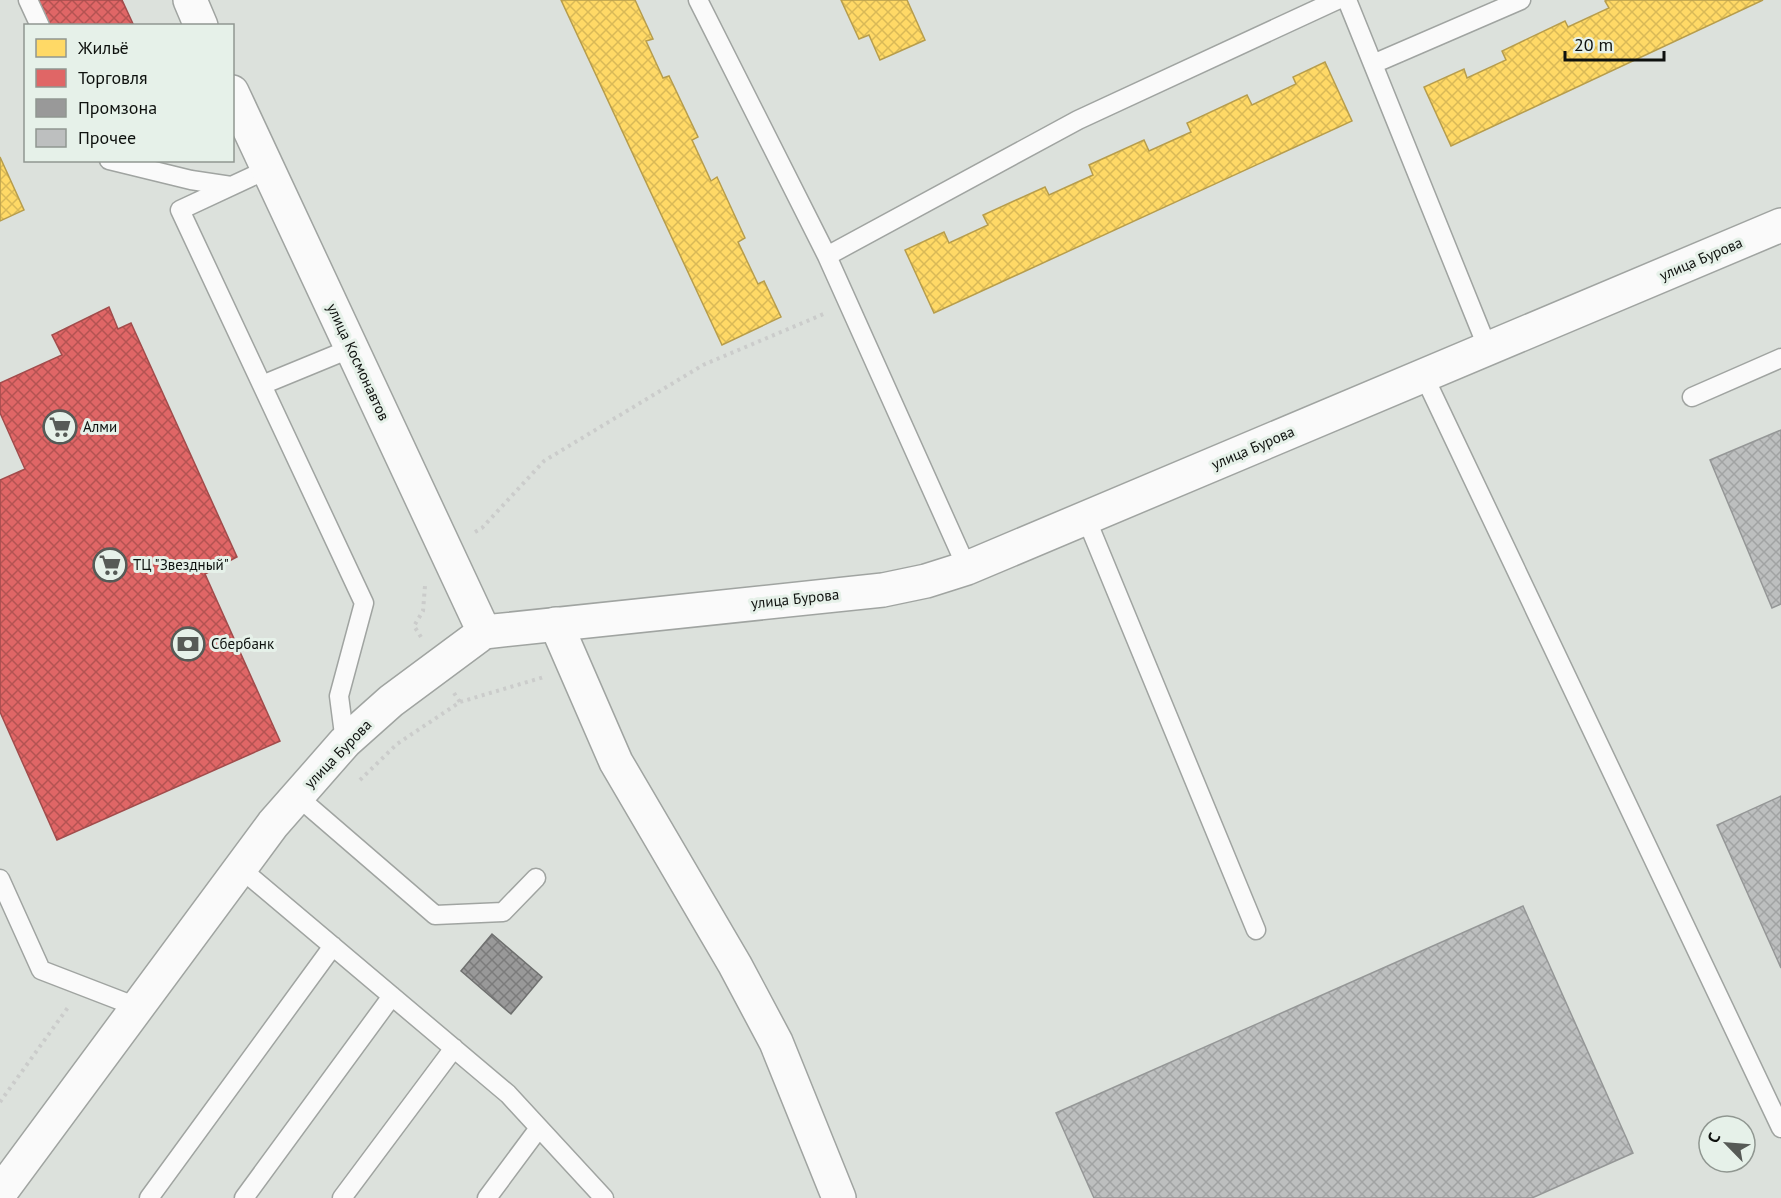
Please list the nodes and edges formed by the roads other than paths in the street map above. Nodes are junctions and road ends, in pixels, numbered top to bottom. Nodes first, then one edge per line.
1 (28, 0) edge
2 (189, 0) edge
3 (698, 0) edge
4 (1337, 0) edge
5 (1347, 0) edge
6 (1521, 0) edge
7 (39, 24) edge
8 (200, 24) edge
9 (1373, 64) junction
10 (234, 96) edge
11 (117, 162) edge
12 (268, 169) junction
13 (231, 186) junction
14 (1781, 225) edge
15 (827, 256) junction
16 (352, 348) junction
17 (1488, 349) junction
18 (1781, 358) edge
19 (1424, 376) junction
20 (262, 385) junction
21 (1692, 397) dead end
22 (1086, 518) junction
23 (967, 568) junction
24 (556, 624) junction
25 (484, 632) junction
26 (345, 742) junction
27 (297, 796) junction
28 (240, 868) junction
29 (536, 878) dead end
30 (0, 879) edge
31 (1256, 930) dead end
32 (333, 946) junction
33 (392, 996) junction
34 (138, 1007) junction
35 (454, 1048) junction
36 (539, 1128) junction
37 (1781, 1128) edge
38 (0, 1193) edge
39 (149, 1198) edge
40 (244, 1198) edge
41 (342, 1198) edge
42 (487, 1198) edge
43 (604, 1198) edge
44 (839, 1198) edge

1 - 7 lane
2 - 8 main road
3 - 15 lane
4 - 15 lane
5 - 9 lane
6 - 9 lane
9 - 17 lane
10 - 12 main road, улица Космонавтов
11 - 13 lane
12 - 13 lane
12 - 16 main road, улица Космонавтов
13 - 20 lane
14 - 17 main road, улица Бурова
15 - 23 lane
16 - 20 lane
16 - 25 main road, улица Космонавтов
17 - 19 main road, улица Бурова
18 - 21 lane
19 - 22 main road, улица Бурова
19 - 37 lane
20 - 26 lane
22 - 23 main road, улица Бурова
22 - 31 lane
23 - 24 main road, улица Бурова
24 - 25 main road, улица Бурова
24 - 44 main road
25 - 26 main road, улица Бурова
26 - 27 main road, улица Бурова
27 - 28 main road, улица Бурова
27 - 29 lane
28 - 32 lane
28 - 34 main road, улица Бурова
30 - 34 lane
32 - 33 lane
32 - 39 lane
33 - 35 lane
33 - 40 lane
34 - 38 main road, улица Бурова
35 - 36 lane
35 - 41 lane
36 - 42 lane
36 - 43 lane

